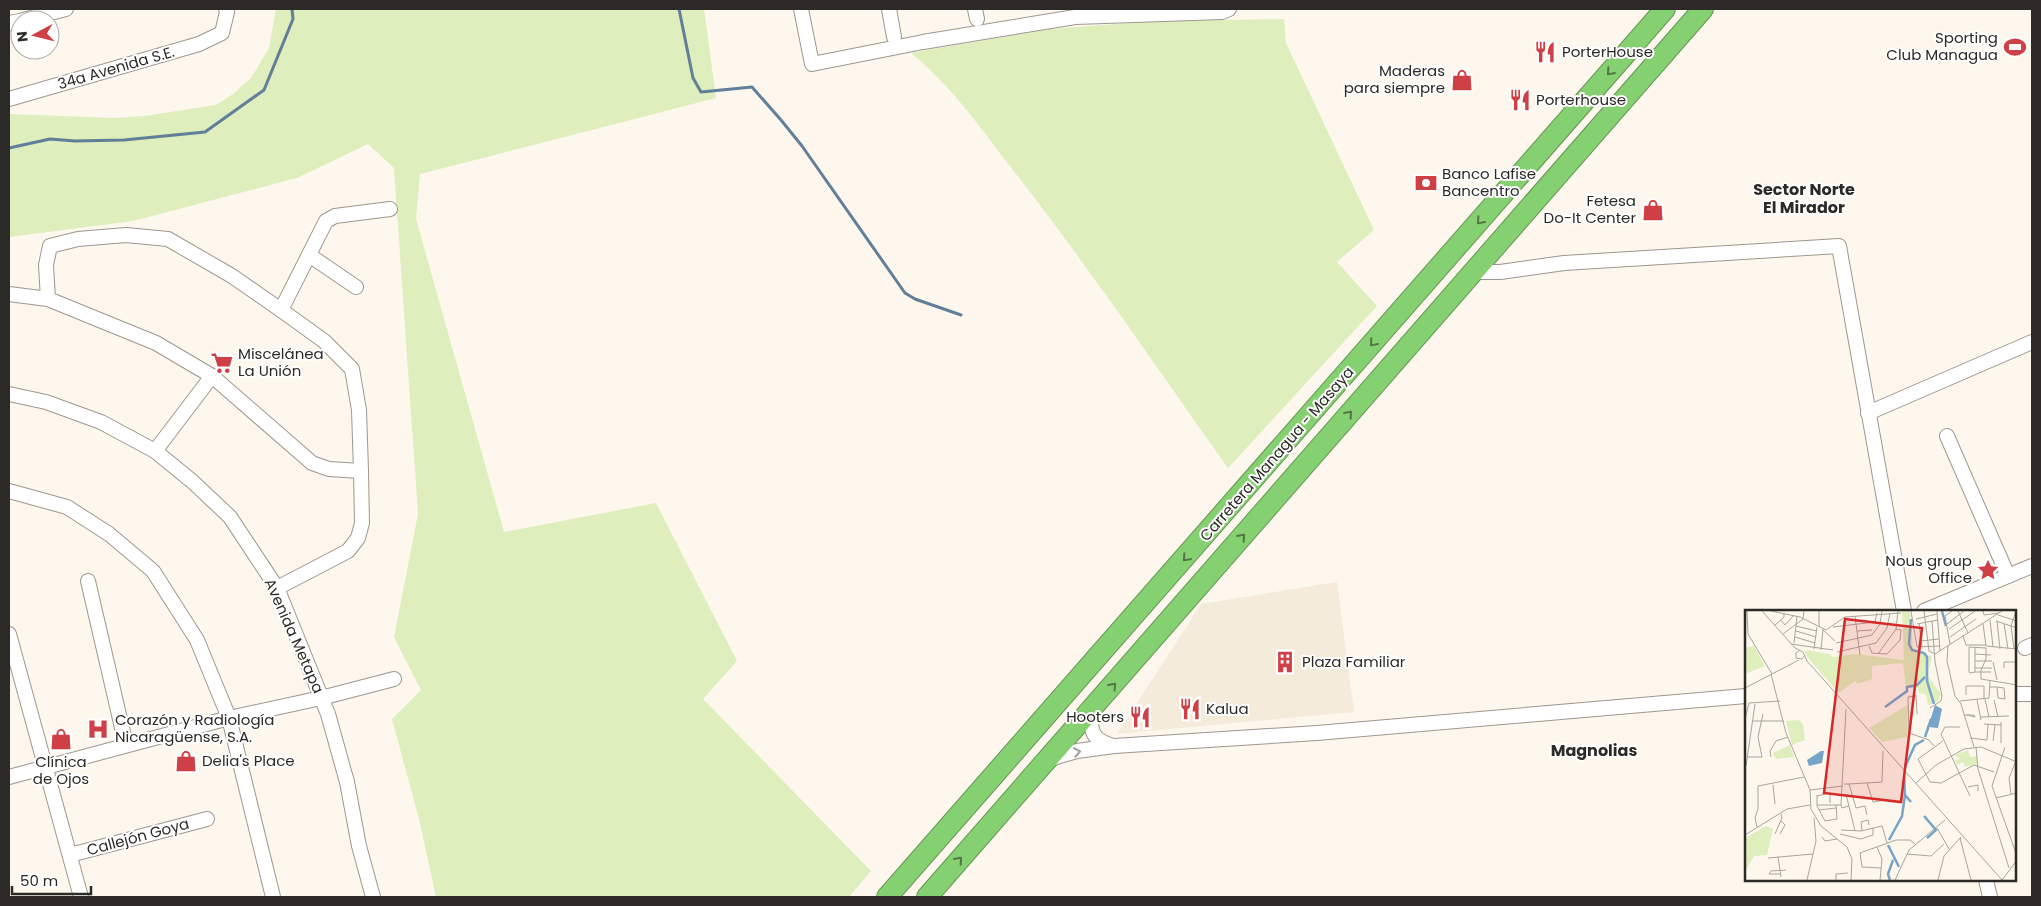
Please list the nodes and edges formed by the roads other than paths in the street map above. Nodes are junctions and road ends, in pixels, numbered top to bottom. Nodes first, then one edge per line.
1 (226, 9) edge
2 (801, 9) edge
3 (889, 9) edge
4 (1230, 9) edge
5 (1665, 9) edge
6 (1703, 9) edge
7 (1076, 13) edge
8 (894, 37) dead end
9 (9, 99) edge
10 (390, 209) dead end
11 (309, 255) junction
12 (1474, 272) junction
13 (356, 287) dead end
14 (9, 294) edge
15 (48, 299) junction
16 (281, 310) junction
17 (2032, 342) edge
18 (212, 376) junction
19 (9, 394) edge
20 (1868, 413) junction
21 (1947, 436) dead end
22 (156, 451) junction
23 (361, 471) junction
24 (9, 491) edge
25 (2032, 566) edge
26 (2008, 576) junction
27 (88, 582) dead end
28 (277, 588) junction
29 (1904, 610) edge
30 (1926, 610) edge
31 (9, 634) edge
32 (394, 679) dead end
33 (2016, 694) edge
34 (2032, 694) edge
35 (1745, 696) edge
36 (322, 698) junction
37 (1090, 712) junction
38 (229, 718) junction
39 (126, 745) junction
40 (1114, 746) junction
41 (1042, 765) junction
42 (45, 768) junction
43 (9, 777) edge
44 (207, 819) dead end
45 (70, 855) junction
46 (1986, 881) edge
47 (81, 897) edge
48 (273, 897) edge
49 (372, 897) edge
50 (887, 897) edge
51 (927, 897) edge
52 (1990, 897) edge

1 - 9 street, 34a Avenida S.E.
2 - 7 street
3 - 8 street
4 - 7 street
5 -> 50 highway, Carretera Managua - Masaya
6 - 12 highway, Carretera Managua - Masaya
10 - 11 street
11 - 13 street
11 - 16 street
12 - 20 street
37 -> 12 highway, Carretera Managua - Masaya
14 - 15 street
15 - 16 street
15 - 18 street
16 - 23 street
17 - 20 street
18 - 22 street
18 - 23 street
19 - 22 street, Avenida Metapa
20 - 29 street
21 - 26 street
22 - 28 street, Avenida Metapa
23 - 28 street
24 - 38 street
25 - 26 street
26 - 30 street
27 - 39 street
28 - 36 street, Avenida Metapa
31 - 42 street
32 - 36 street
33 - 34 street
35 - 40 street
36 - 38 street
36 - 49 street, Avenida Metapa
37 - 40 street
37 - 41 highway, Carretera Managua - Masaya
38 - 39 street
38 - 48 street
39 - 42 street
41 -> 40 street
51 -> 41 highway, Carretera Managua - Masaya
42 - 43 street
42 - 45 street
44 - 45 street, Callejón Goya
45 - 47 street
46 - 52 street

